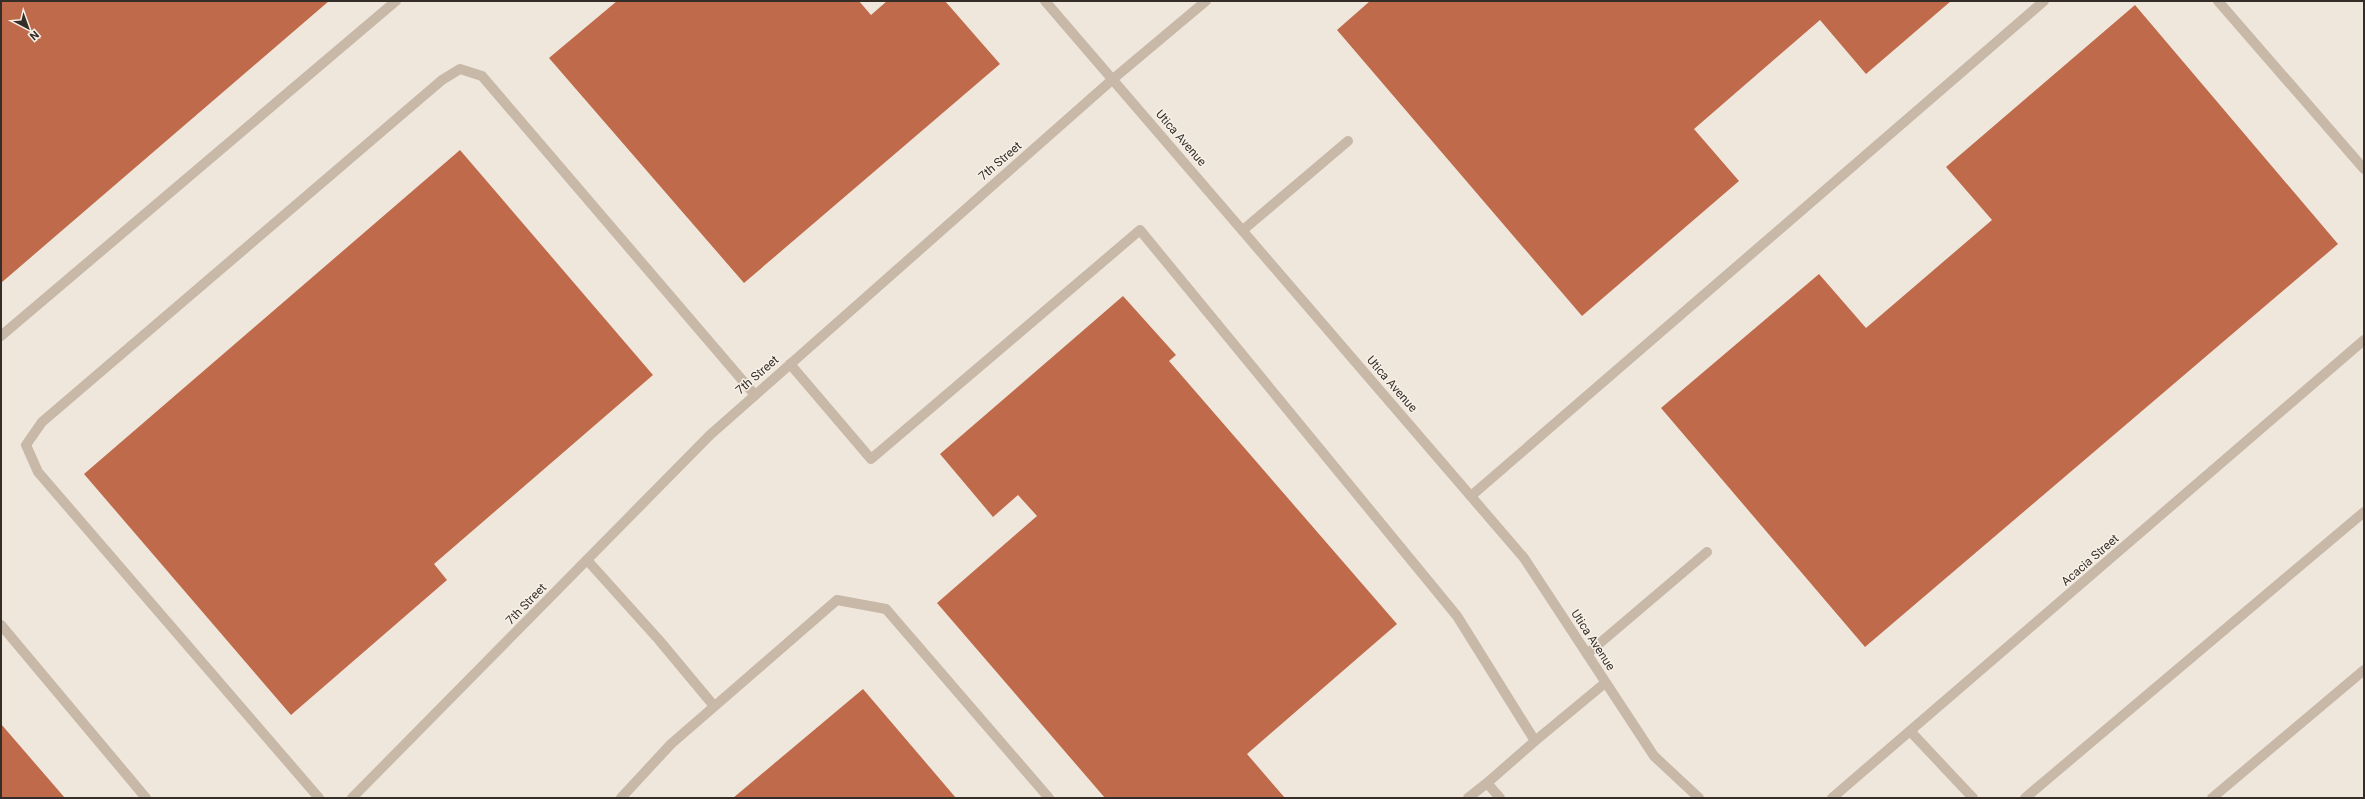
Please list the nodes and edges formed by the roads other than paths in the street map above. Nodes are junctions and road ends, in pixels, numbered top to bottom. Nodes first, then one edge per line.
1 (396, 1) edge
2 (1045, 1) edge
3 (1206, 1) edge
4 (2044, 1) edge
5 (2218, 1) edge
6 (1113, 79) junction
7 (1348, 141) dead end
8 (2364, 170) edge
9 (1243, 230) junction
10 (1, 336) edge
11 (2364, 340) edge
12 (790, 364) junction
13 (755, 395) junction
14 (1471, 496) junction
15 (2364, 512) edge
16 (1707, 552) dead end
17 (587, 560) junction
18 (1, 625) edge
19 (1587, 654) junction
20 (2364, 670) edge
21 (1605, 683) junction
22 (714, 706) junction
23 (1911, 732) junction
24 (1535, 741) junction
25 (1487, 783) junction
26 (146, 798) edge
27 (319, 798) edge
28 (352, 798) edge
29 (621, 798) edge
30 (1049, 798) edge
31 (1468, 798) edge
32 (1500, 798) edge
33 (1699, 798) edge
34 (1832, 798) edge
35 (1973, 798) edge
36 (2025, 798) edge
37 (2212, 798) edge

1 - 10 street
2 - 6 street, Utica Avenue
3 - 6 street, 7th Street
4 - 14 street
5 - 8 street
6 - 9 street, Utica Avenue
6 - 12 street, 7th Street
7 - 9 street
9 - 14 street, Utica Avenue
11 - 23 street, Acacia Street
12 - 13 street, 7th Street
12 - 24 street
13 - 17 street, 7th Street
13 - 27 street
14 - 19 street, Utica Avenue
15 - 36 street
16 - 19 street
17 - 22 street
17 - 28 street, 7th Street
18 - 26 street
19 - 21 street, Utica Avenue
20 - 37 street
21 - 24 street
21 - 33 street, Utica Avenue
22 - 29 street
22 - 30 street
23 - 34 street, Acacia Street
23 - 35 street
24 - 25 street
25 - 31 street
25 - 32 street

